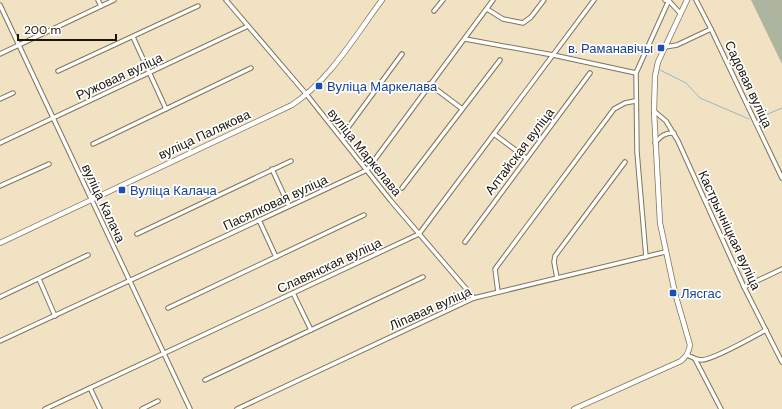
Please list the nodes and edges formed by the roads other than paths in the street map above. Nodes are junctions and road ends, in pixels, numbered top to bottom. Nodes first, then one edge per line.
1 (98, 0) edge
2 (114, 0) edge
3 (226, 0) edge
4 (382, 0) edge
5 (443, 0) edge
6 (493, 0) edge
7 (544, 0) edge
8 (594, 0) edge
9 (668, 0) edge
10 (687, 0) edge
11 (696, 0) edge
12 (0, 5) edge
13 (101, 6) junction
14 (198, 6) dead end
15 (486, 9) junction
16 (434, 11) dead end
17 (680, 13) junction
18 (248, 26) junction
19 (711, 29) junction
20 (133, 37) junction
21 (465, 39) junction
22 (19, 45) junction
23 (665, 47) junction
24 (0, 54) edge
25 (402, 54) dead end
26 (553, 55) junction
27 (500, 60) dead end
28 (251, 68) dead end
29 (58, 71) dead end
30 (150, 72) junction
31 (590, 73) dead end
32 (636, 73) junction
33 (429, 84) junction
34 (13, 93) dead end
35 (307, 95) junction
36 (0, 99) edge
37 (635, 101) junction
38 (462, 108) junction
39 (166, 109) junction
40 (654, 111) junction
41 (53, 118) junction
42 (674, 133) junction
43 (494, 134) junction
44 (341, 137) junction
45 (0, 144) edge
46 (93, 144) dead end
47 (655, 144) junction
48 (526, 158) junction
49 (291, 160) dead end
50 (625, 162) dead end
51 (49, 164) dead end
52 (272, 170) junction
53 (367, 170) junction
54 (782, 178) edge
55 (0, 186) edge
56 (402, 188) dead end
57 (91, 199) junction
58 (289, 206) junction
59 (364, 215) dead end
60 (259, 220) junction
61 (137, 234) dead end
62 (419, 234) junction
63 (465, 242) dead end
64 (0, 243) edge
65 (665, 252) junction
66 (88, 255) dead end
67 (276, 257) junction
68 (646, 257) junction
69 (782, 269) edge
70 (423, 277) dead end
71 (557, 278) junction
72 (39, 279) junction
73 (130, 282) junction
74 (744, 287) junction
75 (498, 292) junction
76 (293, 293) junction
77 (0, 298) edge
78 (474, 298) junction
79 (168, 308) dead end
80 (55, 316) junction
81 (311, 330) junction
82 (766, 330) junction
83 (0, 341) edge
84 (164, 354) junction
85 (688, 355) junction
86 (695, 359) junction
87 (782, 362) edge
88 (205, 380) dead end
89 (90, 388) junction
90 (158, 402) dead end
91 (45, 409) edge
92 (100, 409) edge
93 (142, 409) edge
94 (190, 409) edge
95 (237, 409) edge
96 (574, 409) edge
97 (721, 409) edge

1 - 13 street
2 - 13 street
3 - 18 street, вуліца Маркелава
4 - 35 street, вуліца Палякова
5 - 16 street
6 - 15 street, Пасялковая вуліца
7 - 15 street
8 - 26 street, Славянская вуліца
9 - 17 street
9 - 32 street
10 - 17 street
11 - 19 street, Садовая вуліца
12 - 22 street, вуліца Калача
13 - 22 street
14 - 20 street
15 - 21 street, Пасялковая вуліца
17 - 23 street
18 - 30 street, Ружовая вуліца
18 - 35 street, вуліца Маркелава
19 - 23 street
19 - 54 street, Садовая вуліца
20 - 29 street
20 - 30 street
21 - 26 street
21 - 33 street, Пасялковая вуліца
22 - 24 street
22 - 41 street, вуліца Калача
23 - 40 street
25 - 44 street
26 - 32 street
26 - 43 street, Славянская вуліца
27 - 38 street
28 - 39 street
30 - 39 street
30 - 41 street, Ружовая вуліца
31 - 48 street, Алтайская вуліца
32 - 37 street
33 - 38 street
33 - 53 street, Пасялковая вуліца
34 - 36 street
35 - 44 street, вуліца Маркелава
35 - 57 street, вуліца Палякова
37 - 68 street
37 - 75 street
38 - 56 street
39 - 46 street
40 - 42 street, Кастрычніцкая вуліца
40 - 47 street
41 - 45 street, Ружовая вуліца
41 - 57 street, вуліца Калача
42 - 47 street
42 - 74 street, Кастрычніцкая вуліца
43 - 48 street
43 - 62 street, Славянская вуліца
44 - 53 street, вуліца Маркелава
47 - 65 street
48 - 63 street, Алтайская вуліца
49 - 52 street
50 - 71 street
51 - 55 street
52 - 58 street
52 - 61 street
53 - 58 street, Пасялковая вуліца
53 - 62 street, вуліца Маркелава
57 - 64 street, вуліца Палякова
57 - 73 street, вуліца Калача
58 - 60 street, Пасялковая вуліца
59 - 67 street
60 - 67 street
60 - 73 street, Пасялковая вуліца
62 - 76 street, Славянская вуліца
62 - 78 street, вуліца Маркелава
65 - 68 street, Ліпавая вуліца
65 - 85 street
66 - 72 street
67 - 79 street
68 - 71 street, Ліпавая вуліца
69 - 74 street
70 - 81 street
71 - 75 street, Ліпавая вуліца
72 - 77 street
72 - 80 street
73 - 80 street, Пасялковая вуліца
73 - 84 street, вуліца Калача
74 - 82 street, Кастрычніцкая вуліца
75 - 78 street, Ліпавая вуліца
76 - 81 street
76 - 84 street, Славянская вуліца
78 - 95 street, Ліпавая вуліца
80 - 83 street, Пасялковая вуліца
81 - 88 street
82 - 86 street
82 - 87 street, Кастрычніцкая вуліца
84 - 89 street, Славянская вуліца
84 - 94 street, вуліца Калача
85 - 86 street
85 - 96 street
86 - 97 street
89 - 91 street, Славянская вуліца
89 - 92 street
90 - 93 street

